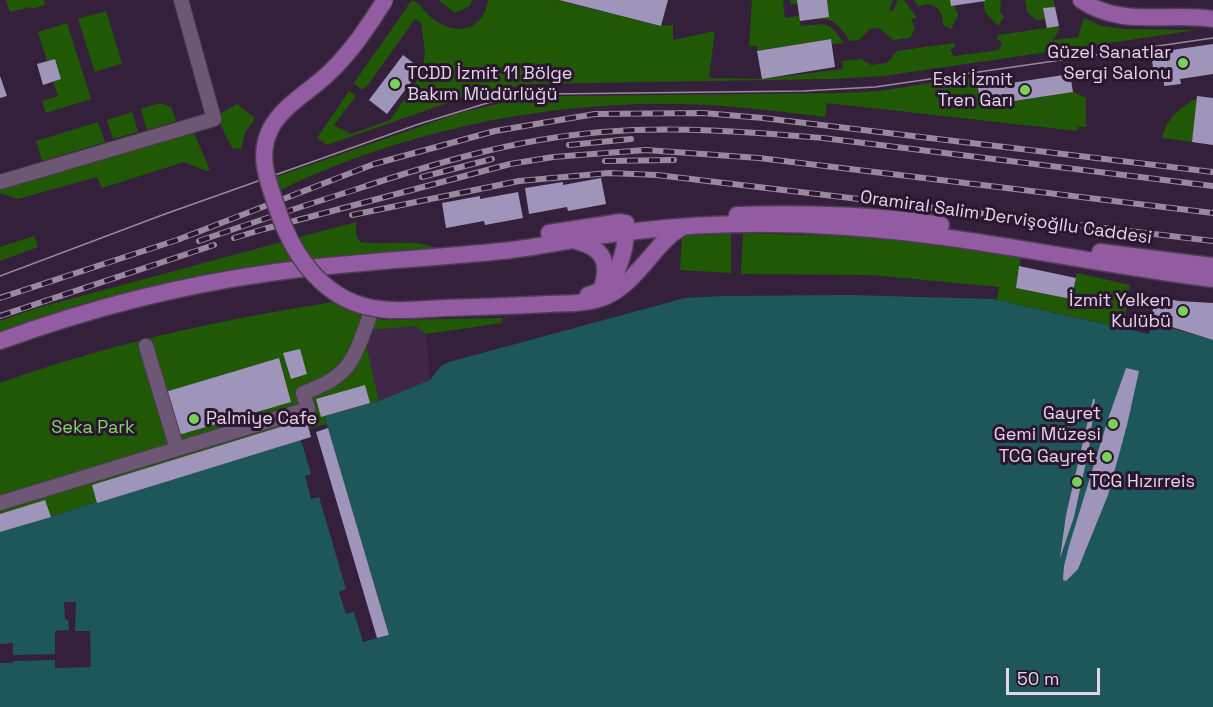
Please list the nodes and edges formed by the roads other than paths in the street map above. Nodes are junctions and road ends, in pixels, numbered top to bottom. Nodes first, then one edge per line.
1 (181, 0) edge
2 (385, 0) edge
3 (1081, 0) edge
4 (1213, 19) edge
5 (0, 182) edge
6 (633, 226) junction
7 (682, 228) junction
8 (575, 241) junction
9 (436, 256) junction
10 (1213, 266) edge
11 (638, 270) junction
12 (1213, 279) edge
13 (602, 289) junction
14 (548, 304) junction
15 (369, 318) dead end
16 (0, 341) edge
17 (146, 346) dead end
18 (177, 449) junction
19 (0, 503) edge

1 - 5 street
2 - 14 main road, bridge
3 - 4 main road
6 - 7 main road, Oramiral Salim Dervişoğllu Caddesi
6 - 8 main road
6 - 9 main road, Oramiral Salim Dervişoğllu Caddesi
6 - 10 main road, Oramiral Salim Dervişoğllu Caddesi
6 - 11 main road
6 - 13 main road
7 - 11 main road
7 - 12 main road, Oramiral Salim Dervişoğllu Caddesi
8 - 9 main road
8 - 13 main road
9 - 16 main road
11 - 14 main road
13 - 14 main road
15 - 18 street
17 - 18 street
18 - 19 street

